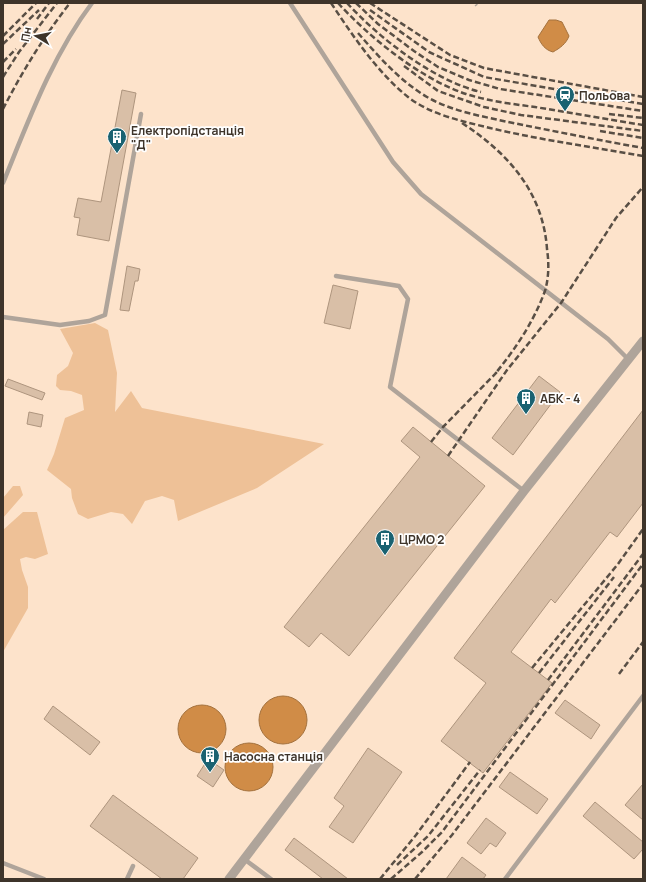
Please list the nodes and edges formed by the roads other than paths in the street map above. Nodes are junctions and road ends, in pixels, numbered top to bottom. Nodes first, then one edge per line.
1 (92, 3) edge
2 (290, 3) edge
3 (141, 114) dead end
4 (3, 183) edge
5 (336, 276) dead end
6 (3, 317) edge
7 (643, 341) edge
8 (628, 359) junction
9 (524, 491) junction
10 (643, 696) edge
11 (244, 859) junction
12 (3, 863) edge
13 (133, 866) dead end
14 (44, 879) edge
15 (127, 879) edge
16 (229, 879) edge
17 (271, 879) edge
18 (505, 879) edge

1 - 4 lane
2 - 8 lane
3 - 6 lane
5 - 9 lane
7 - 8 street
8 - 9 street
9 - 11 street
10 - 18 lane
11 - 16 street
11 - 17 lane
12 - 14 lane
13 - 15 lane

